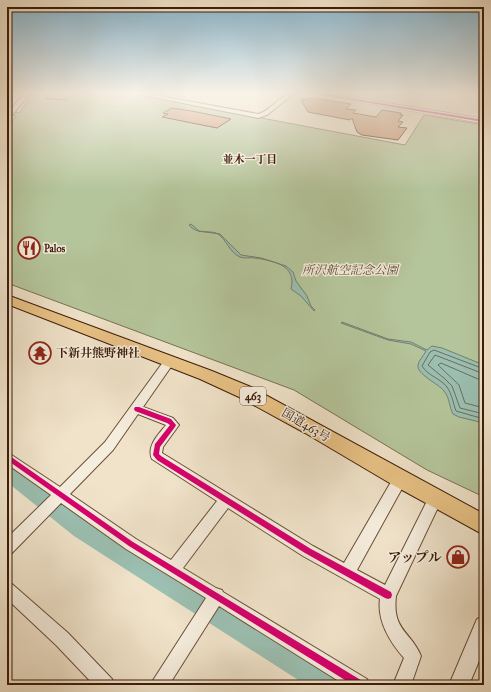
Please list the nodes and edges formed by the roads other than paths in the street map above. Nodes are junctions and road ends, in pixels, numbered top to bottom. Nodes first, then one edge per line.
1 (7, 299) edge
2 (170, 361) junction
3 (137, 409) junction
4 (7, 457) edge
5 (400, 479) junction
6 (58, 498) junction
7 (435, 499) junction
8 (226, 500) junction
9 (484, 525) edge
10 (7, 548) edge
11 (172, 569) junction
12 (347, 573) junction
13 (7, 588) edge
14 (388, 595) junction
15 (215, 598) junction
16 (484, 626) edge
17 (106, 685) edge
18 (159, 685) edge
19 (361, 685) edge
20 (402, 685) edge
21 (459, 685) edge

1 - 2 highway, 国道463号 / 463
2 - 3 street
2 - 5 highway, 国道463号 / 463
3 - 6 street
3 - 8 street
4 - 6 street
5 - 7 highway, 国道463号 / 463
5 - 12 street
6 - 10 street
6 - 11 street
7 - 9 highway, 国道463号 / 463
7 - 14 street
8 - 11 street
8 - 12 street
11 - 15 street
12 - 14 street
13 - 17 street
14 - 20 street
15 - 18 street
15 - 19 street
16 - 21 street

